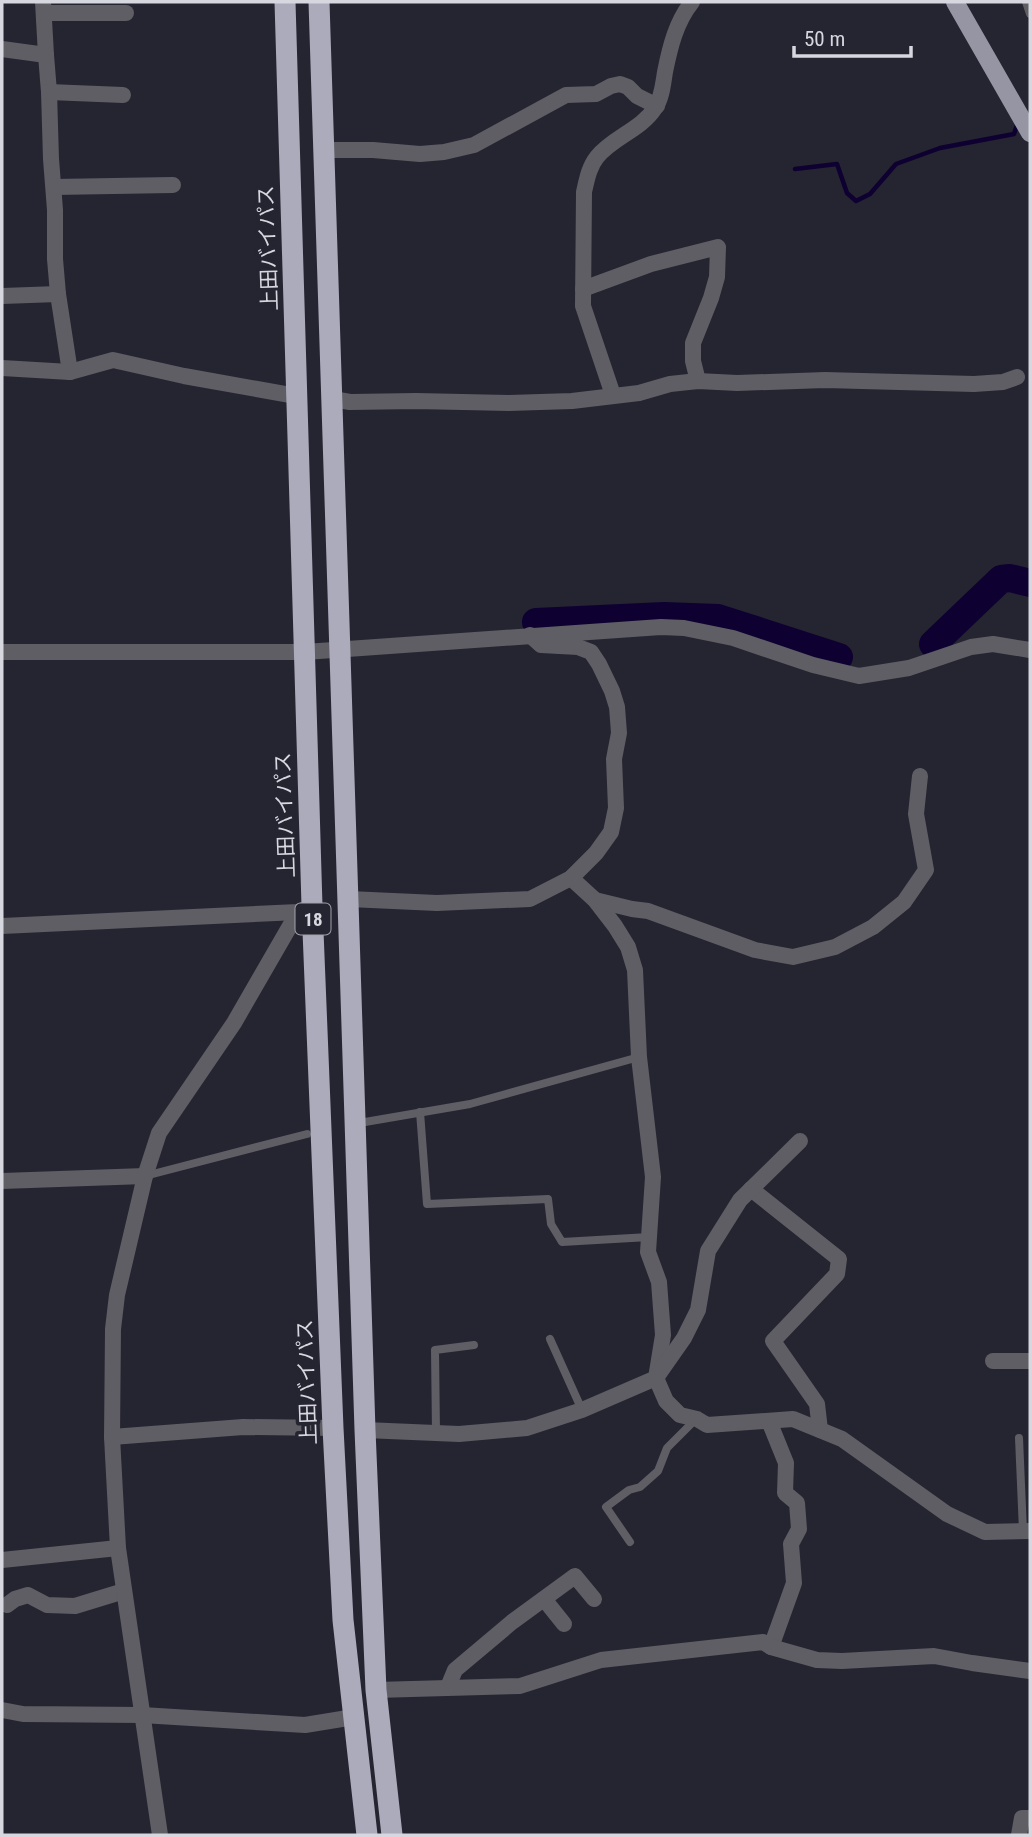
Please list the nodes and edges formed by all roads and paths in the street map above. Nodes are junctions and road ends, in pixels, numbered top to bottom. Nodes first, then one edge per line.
1 (285, 2) edge
2 (319, 2) edge
3 (692, 2) edge
4 (955, 2) edge
5 (1026, 2) edge
6 (44, 8) edge
7 (126, 13) dead end
8 (1030, 14) edge
9 (2, 49) edge
10 (46, 55) junction
11 (49, 92) junction
12 (123, 96) dead end
13 (657, 106) junction
14 (1030, 133) edge
15 (324, 150) junction
16 (173, 185) dead end
17 (54, 187) junction
18 (583, 289) junction
19 (58, 294) junction
20 (2, 296) edge
21 (2, 368) edge
22 (69, 372) junction
23 (1017, 377) dead end
24 (698, 381) junction
25 (613, 395) junction
26 (296, 396) junction
27 (333, 399) junction
28 (530, 635) junction
29 (340, 650) junction
30 (1030, 650) edge
31 (2, 652) edge
32 (305, 652) junction
33 (920, 776) dead end
34 (571, 878) junction
35 (349, 899) junction
36 (595, 900) junction
37 (305, 909) junction
38 (2, 926) edge
39 (639, 1057) junction
40 (420, 1112) junction
41 (365, 1122) dead end
42 (307, 1134) dead end
43 (800, 1141) dead end
44 (145, 1176) junction
45 (2, 1181) edge
46 (751, 1189) junction
47 (649, 1237) junction
48 (550, 1339) dead end
49 (474, 1345) dead end
50 (993, 1361) dead end
51 (1030, 1361) edge
52 (656, 1378) junction
53 (582, 1410) junction
54 (697, 1419) junction
55 (769, 1421) junction
56 (333, 1428) junction
57 (365, 1430) junction
58 (820, 1430) junction
59 (436, 1433) junction
60 (112, 1437) junction
61 (1019, 1438) dead end
62 (1027, 1531) edge
63 (630, 1542) dead end
64 (118, 1548) junction
65 (2, 1560) edge
66 (124, 1591) junction
67 (544, 1599) junction
68 (594, 1599) dead end
69 (7, 1605) dead end
70 (564, 1624) dead end
71 (771, 1647) junction
72 (1030, 1671) edge
73 (448, 1687) junction
74 (376, 1690) junction
75 (2, 1710) edge
76 (142, 1715) junction
77 (354, 1717) junction
78 (1030, 1818) edge
79 (160, 1835) edge
80 (367, 1835) edge
81 (392, 1835) edge
82 (1019, 1835) edge

1 - 26 highway, 上田バイパス / 18
2 - 15 highway, 18
3 - 13 street
4 - 14 main road
5 - 8 lane
6 - 7 street
6 - 10 street
9 - 10 street
10 - 11 street
11 - 12 street
11 - 17 street
13 - 15 street
13 - 18 street
15 - 27 highway, 18
16 - 17 street
17 - 19 street
18 - 24 street
18 - 25 street
19 - 20 street
19 - 22 street
21 - 22 street
22 - 26 street
23 - 24 street
24 - 25 street
25 - 27 street
26 - 32 highway, 上田バイパス / 18
27 - 29 highway, 18
28 - 29 street
28 - 30 street
28 - 34 street
29 - 32 street
29 - 35 highway, 18
31 - 32 street
32 - 37 highway, 上田バイパス / 18
33 - 36 street
34 - 35 street
34 - 36 street
35 - 57 highway, 18
36 - 39 street
37 - 38 street
37 - 44 street
37 - 56 highway, 上田バイパス / 18
39 - 40 lane
39 - 47 street
40 - 41 lane
40 - 47 lane
42 - 44 lane
43 - 46 street
44 - 45 street
44 - 60 street
46 - 52 street
46 - 58 street
47 - 52 street
48 - 53 lane
49 - 59 lane
50 - 51 street
52 - 53 street
52 - 54 street
53 - 59 street
54 - 55 street
54 - 63 lane
55 - 58 street
55 - 71 street
56 - 60 street
56 - 77 highway, 上田バイパス / 18
57 - 59 street
57 - 74 highway, 18
58 - 62 street
60 - 64 street
61 - 62 lane
64 - 65 street
64 - 66 street
66 - 69 street
66 - 76 street
67 - 68 street
67 - 70 street
67 - 73 street
71 - 72 street
71 - 73 street
73 - 74 street
74 - 81 highway, 18
75 - 76 street
76 - 77 street
76 - 79 street
77 - 80 highway, 上田バイパス / 18
78 - 82 street

